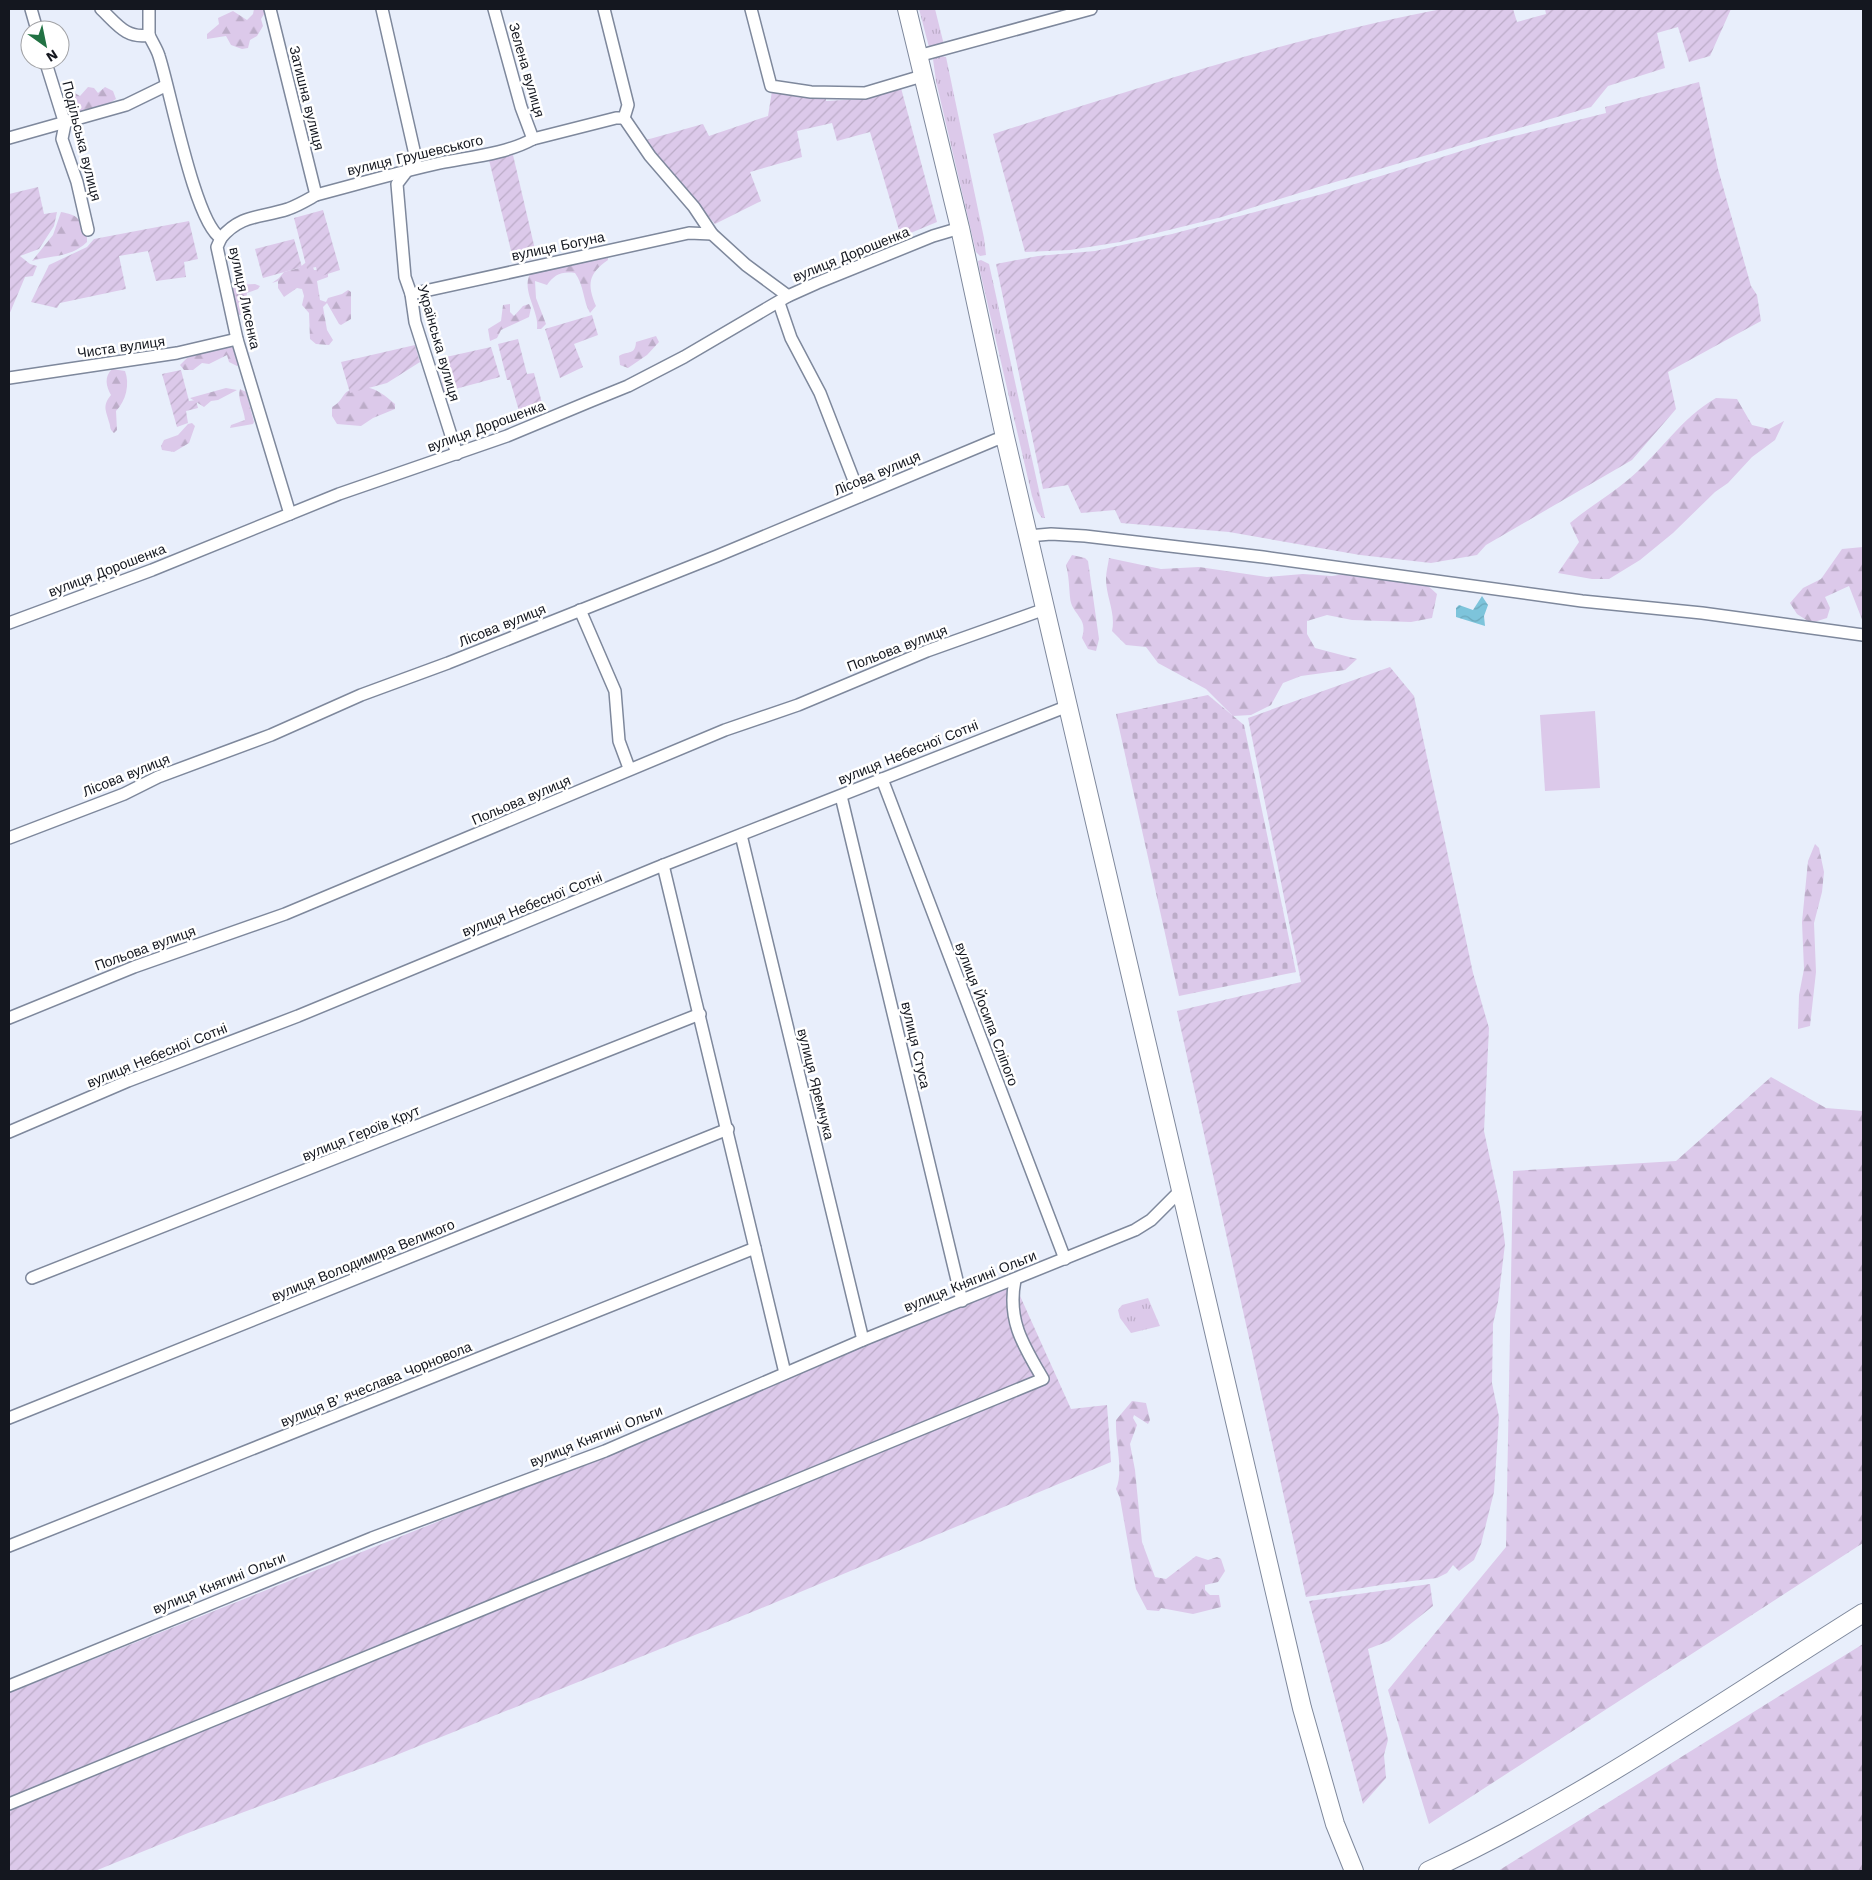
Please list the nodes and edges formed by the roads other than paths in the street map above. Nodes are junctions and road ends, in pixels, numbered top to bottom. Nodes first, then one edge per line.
1 (101, 9) edge
2 (149, 9) edge
3 (270, 9) edge
4 (382, 9) edge
5 (494, 9) edge
6 (604, 9) edge
7 (750, 9) edge
8 (907, 9) edge
9 (1091, 9) edge
10 (149, 35) junction
11 (921, 68) junction
12 (48, 70) edge
13 (165, 86) junction
14 (624, 118) junction
15 (64, 124) junction
16 (9, 138) edge
17 (533, 139) junction
18 (408, 170) junction
19 (316, 195) junction
20 (960, 228) junction
21 (88, 230) dead end
22 (712, 234) junction
23 (221, 238) junction
24 (411, 294) junction
25 (783, 300) junction
26 (237, 339) junction
27 (9, 378) edge
28 (1005, 437) junction
29 (457, 454) junction
30 (860, 496) junction
31 (290, 514) junction
32 (1028, 536) junction
33 (1045, 609) junction
34 (580, 610) junction
35 (9, 622) edge
36 (1863, 635) edge
37 (1068, 706) junction
38 (629, 768) junction
39 (882, 779) junction
40 (841, 796) junction
41 (741, 835) junction
42 (9, 838) edge
43 (663, 865) junction
44 (700, 1014) junction
45 (9, 1018) edge
46 (728, 1129) junction
47 (9, 1132) edge
48 (1181, 1190) junction
49 (755, 1248) junction
50 (1065, 1259) junction
51 (32, 1278) dead end
52 (1015, 1280) junction
53 (962, 1301) junction
54 (863, 1340) junction
55 (785, 1373) junction
56 (9, 1418) edge
57 (9, 1546) edge
58 (1863, 1613) edge
59 (9, 1686) edge
60 (9, 1804) edge
61 (1354, 1870) edge
62 (1428, 1871) edge

1 - 10 street
2 - 10 street
3 - 19 street, Затишна вулиця
4 - 18 street, Українська вулиця
5 - 17 street, Зелена вулиця
6 - 14 street
7 - 11 street
8 - 11 main road
9 - 11 street
10 - 13 street, вулиця Лисенка
11 - 20 main road
12 - 15 street, Подільська вулиця
13 - 15 street
13 - 23 street, вулиця Лисенка
14 - 17 street, вулиця Грушевського
14 - 22 street
15 - 16 street
15 - 21 street, Подільська вулиця
17 - 18 street, вулиця Грушевського
18 - 19 street, вулиця Грушевського
18 - 24 street, Українська вулиця
19 - 23 street, вулиця Грушевського
20 - 25 street, вулиця Дорошенка
20 - 28 main road
22 - 24 street, вулиця Богуна
22 - 25 street
23 - 26 street, вулиця Лисенка
24 - 29 street, Українська вулиця
25 - 29 street, вулиця Дорошенка
25 - 30 street
26 - 27 street, Чиста вулиця
26 - 31 street, вулиця Лисенка
28 - 30 street, Лісова вулиця
28 - 32 main road
29 - 31 street, вулиця Дорошенка
30 - 34 street, Лісова вулиця
31 - 35 street, вулиця Дорошенка
32 - 33 main road
32 - 36 street
33 - 37 main road
33 - 38 street, Польова вулиця
34 - 38 street
34 - 42 street, Лісова вулиця
37 - 39 street, вулиця Небесної Сотні
37 - 48 main road
38 - 45 street, Польова вулиця
39 - 40 street, вулиця Небесної Сотні
39 - 50 street, вулиця Йосипа Сліпого
40 - 41 street, вулиця Небесної Сотні
40 - 53 street, вулиця Стуса
41 - 43 street, вулиця Небесної Сотні
41 - 54 street, вулиця Яремчука
43 - 44 street
43 - 47 street, вулиця Небесної Сотні
44 - 46 street
44 - 51 street, вулиця Героїв Крут
46 - 49 street
46 - 56 street, вулиця Володимира Великого
48 - 50 street, вулиця Княгині Ольги
48 - 61 main road
49 - 55 street
49 - 57 street, вулиця Вʼячеслава Чорновола
50 - 52 street, вулиця Княгині Ольги
52 - 53 street, вулиця Княгині Ольги
52 - 60 street
53 - 54 street, вулиця Княгині Ольги
54 - 55 street, вулиця Княгині Ольги
55 - 59 street, вулиця Княгині Ольги
58 - 62 main road

